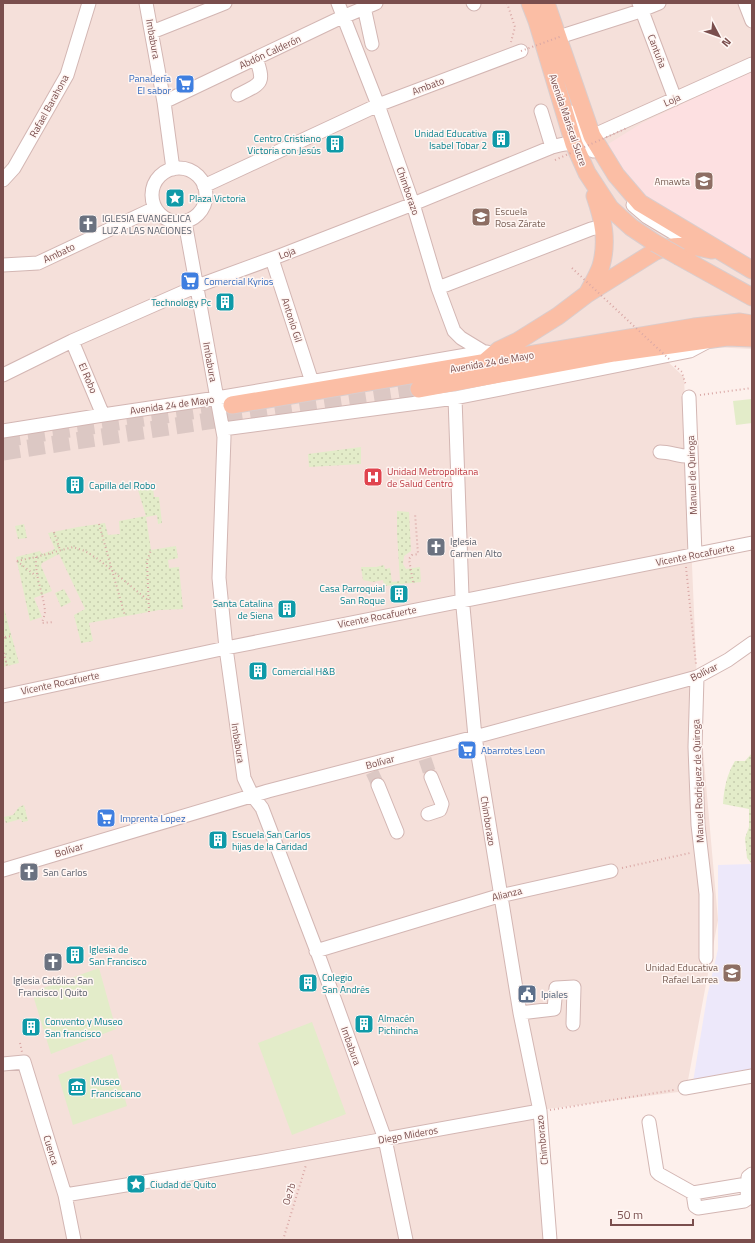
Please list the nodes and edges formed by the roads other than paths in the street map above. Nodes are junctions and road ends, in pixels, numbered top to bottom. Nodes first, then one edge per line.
1 (89, 3) edge
2 (146, 3) edge
3 (225, 3) edge
4 (530, 3) edge
5 (539, 3) edge
6 (546, 3) edge
7 (659, 3) edge
8 (746, 3) edge
9 (370, 5) edge
10 (640, 7) edge
11 (342, 8) edge
12 (752, 21) edge
13 (152, 32) junction
14 (562, 36) road end
15 (372, 44) dead end
16 (521, 50) road end
17 (256, 58) junction
18 (752, 64) edge
19 (238, 95) dead end
20 (675, 99) junction
21 (164, 102) junction
22 (378, 105) junction
23 (541, 111) dead end
24 (592, 136) junction
25 (574, 144) junction
26 (552, 147) junction
27 (173, 169) junction
28 (586, 173) junction
29 (3, 180) edge
30 (204, 186) junction
31 (413, 204) junction
32 (155, 208) junction
33 (185, 222) junction
34 (604, 226) junction
35 (658, 241) junction
36 (687, 253) junction
37 (726, 254) junction
38 (272, 259) junction
39 (3, 265) edge
40 (752, 270) edge
41 (752, 278) edge
42 (197, 286) junction
43 (438, 288) junction
44 (752, 292) edge
45 (587, 294) junction
46 (752, 297) edge
47 (752, 324) edge
48 (719, 338) junction
49 (752, 338) edge
50 (72, 341) junction
51 (518, 342) junction
52 (752, 350) edge
53 (536, 354) junction
54 (489, 355) junction
55 (3, 375) edge
56 (312, 382) junction
57 (419, 389) tunnel mouth
58 (689, 397) road end
59 (455, 398) junction
60 (220, 399) junction
61 (104, 414) junction
62 (223, 429) junction
63 (3, 431) edge
64 (660, 452) dead end
65 (691, 456) junction
66 (752, 543) edge
67 (690, 555) junction
68 (462, 600) junction
69 (752, 643) edge
70 (226, 648) junction
71 (697, 677) junction
72 (3, 696) edge
73 (474, 737) junction
74 (431, 777) tunnel mouth
75 (378, 785) tunnel mouth
76 (252, 795) junction
77 (428, 814) dead end
78 (397, 832) dead end
79 (3, 870) edge
80 (611, 871) road end
81 (501, 896) junction
82 (316, 950) junction
83 (706, 958) dead end
84 (520, 1013) junction
85 (573, 1024) dead end
86 (3, 1064) edge
87 (752, 1076) edge
88 (685, 1088) road end
89 (540, 1111) junction
90 (649, 1122) dead end
91 (385, 1139) junction
92 (749, 1179) edge
93 (65, 1195) junction
94 (74, 1240) edge
95 (406, 1240) edge
96 (550, 1240) edge

1 - 29 street, Rafael Barahona
2 - 13 street, Imbabura
3 - 13 street
4 - 25 main road, Avenida Mariscal Sucre
5 - 36 street
6 - 24 main road, Avenida Mariscal Sucre
7 - 10 street
8 - 12 street
9 - 11 street, Abdón Calderón
9 - 15 street
10 - 14 street
10 - 20 street, Cantuña
11 - 17 street, Abdón Calderón
11 - 22 street, Chimborazo
13 - 21 street, Imbabura
16 - 22 street, Ambato
17 - 19 street
17 - 21 street, Abdón Calderón
18 - 20 street, Loja
20 - 24 street, Loja
21 - 27 street, Imbabura
22 - 30 street, Ambato
22 - 31 street, Chimborazo
23 - 26 street
24 - 37 main road, Avenida Mariscal Sucre
25 - 26 street, Loja
25 - 28 main road, Avenida Mariscal Sucre
25 - 35 street
26 - 31 street, Loja
27 - 30 street
27 - 32 street
28 - 34 main road
28 - 35 main road, Avenida Mariscal Sucre
30 - 33 street
31 - 38 street, Loja
31 - 43 street, Chimborazo
32 - 33 street
32 - 39 street, Ambato
33 - 42 street, Imbabura
34 - 43 street
34 - 45 main road
35 - 36 main road, Avenida Mariscal Sucre, bridge
36 - 37 main road
36 - 41 street
36 - 44 street
36 - 45 main road
36 - 46 main road, Avenida Mariscal Sucre
37 - 40 main road, Avenida Mariscal Sucre
38 - 42 street, Loja
38 - 56 street, Antonio Gil
42 - 50 street, Loja
42 - 60 street, Imbabura
43 - 54 street, Chimborazo
45 - 51 main road
47 - 53 main road, Avenida 24 de Mayo
48 - 49 main road, Avenida 24 de Mayo
48 - 52 main road
48 - 57 main road, Avenida 24 de Mayo
48 - 59 street
50 - 55 street, Loja
50 - 61 street, El Robo
51 - 53 main road
51 - 54 main road
53 - 54 main road, Avenida 24 de Mayo
54 - 56 street, Avenida 24 de Mayo
54 - 60 main road, Avenida 24 de Mayo
56 - 60 street, Avenida 24 de Mayo
58 - 65 street, Manuel de Quiroga
59 - 62 street
59 - 68 street, Chimborazo
60 - 61 street, Avenida 24 de Mayo
60 - 62 street, Imbabura
61 - 63 street, Avenida 24 de Mayo
62 - 70 street, Imbabura
64 - 65 street
65 - 67 street, Manuel de Quiroga
66 - 67 street, Vicente Rocafuerte
67 - 68 street, Vicente Rocafuerte
68 - 70 street, Vicente Rocafuerte
68 - 73 street, Chimborazo
69 - 71 street, Bolívar
70 - 72 street, Vicente Rocafuerte
70 - 76 street, Imbabura
71 - 73 street, Bolívar
71 - 83 street, Manuel Rodriguez de Quiroga
73 - 76 street, Bolívar
73 - 81 street, Chimborazo
74 - 77 street
75 - 78 street
76 - 79 street, Bolívar
76 - 82 street, Imbabura
80 - 81 street, Alianza
81 - 82 street, Alianza
81 - 84 street, Chimborazo
82 - 91 street, Imbabura
84 - 85 street
84 - 89 street, Chimborazo
86 - 93 street, Cuenca
87 - 88 street
89 - 91 street, Diego Mideros
89 - 96 street, Chimborazo
90 - 92 street
91 - 93 street, Diego Mideros
91 - 95 street, Imbabura
93 - 94 street, Cuenca

